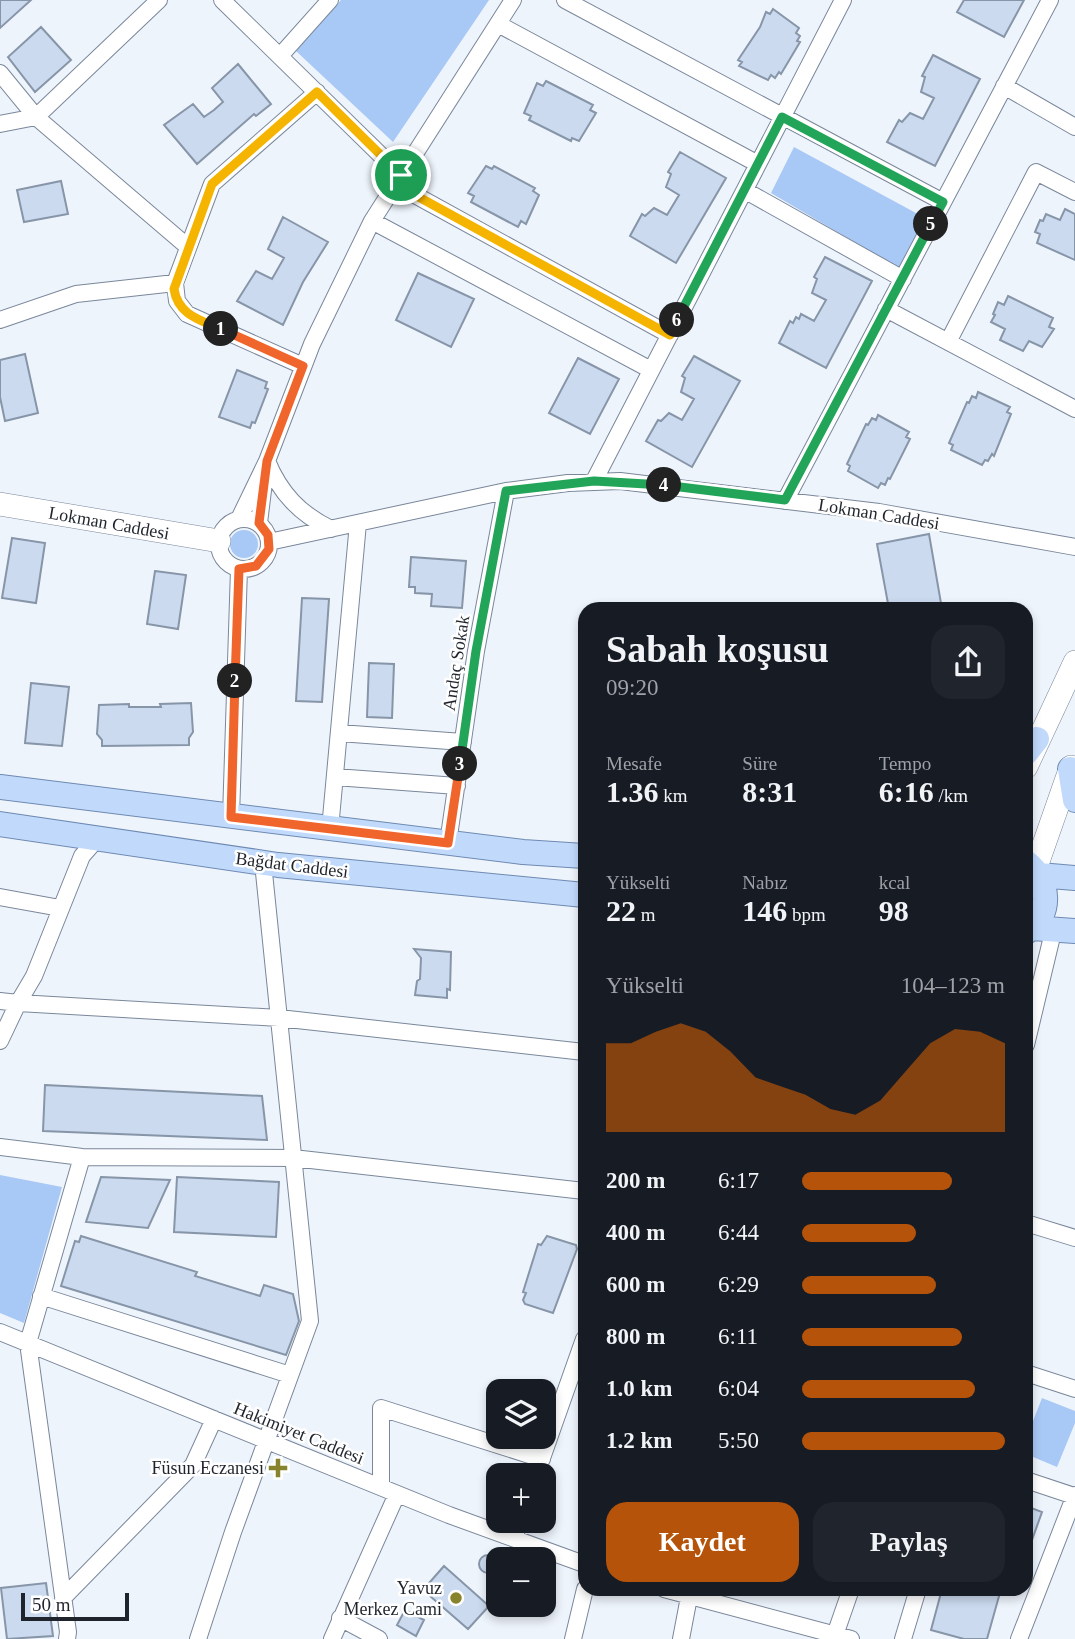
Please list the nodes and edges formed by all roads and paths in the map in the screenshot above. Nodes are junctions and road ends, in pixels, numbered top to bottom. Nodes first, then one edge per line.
1 (159, 0) edge
2 (222, 0) edge
3 (330, 0) edge
4 (513, 0) edge
5 (565, 0) edge
6 (843, 0) edge
7 (1050, 0) edge
8 (498, 24) junction
9 (280, 56) junction
10 (0, 73) edge
11 (1004, 86) junction
12 (317, 92) junction
13 (36, 117) junction
14 (782, 117) junction
15 (0, 124) edge
16 (1075, 127) edge
17 (758, 164) junction
18 (398, 180) junction
19 (746, 191) junction
20 (1075, 192) edge
21 (943, 202) junction
22 (372, 220) junction
23 (188, 247) junction
24 (903, 279) junction
25 (175, 283) junction
26 (886, 309) junction
27 (0, 320) edge
28 (670, 335) junction
29 (948, 342) junction
30 (303, 366) junction
31 (651, 370) junction
32 (1075, 409) edge
33 (267, 461) junction
34 (594, 481) junction
35 (506, 491) junction
36 (785, 500) junction
37 (0, 504) edge
38 (239, 519) junction
39 (259, 523) junction
40 (358, 523) junction
41 (331, 529) junction
42 (219, 541) junction
43 (269, 542) junction
44 (1075, 547) edge
45 (239, 569) junction
46 (1075, 662) edge
47 (339, 733) junction
48 (463, 742) junction
49 (1033, 742) edge
50 (1073, 764) edge
51 (335, 777) junction
52 (457, 786) junction
53 (0, 787) edge
54 (1075, 800) edge
55 (231, 817) junction
56 (0, 824) edge
57 (330, 829) junction
58 (97, 839) junction
59 (448, 843) junction
60 (578, 856) edge
61 (263, 863) junction
62 (1033, 869) edge
63 (1075, 878) edge
64 (578, 894) edge
65 (0, 897) edge
66 (60, 908) junction
67 (1046, 930) edge
68 (0, 1001) edge
69 (18, 1003) junction
70 (1033, 1005) edge
71 (279, 1018) junction
72 (0, 1041) edge
73 (578, 1051) edge
74 (0, 1147) edge
75 (82, 1157) junction
76 (293, 1158) junction
77 (578, 1190) edge
78 (1033, 1225) edge
79 (1075, 1238) edge
80 (41, 1296) junction
81 (0, 1332) edge
82 (28, 1343) junction
83 (578, 1371) edge
84 (290, 1375) junction
85 (1033, 1375) edge
86 (1075, 1389) edge
87 (214, 1419) junction
88 (266, 1440) junction
89 (542, 1459) junction
90 (540, 1463) edge
91 (1033, 1482) edge
92 (381, 1487) junction
93 (397, 1494) junction
94 (1075, 1495) edge
95 (516, 1533) edge
96 (514, 1538) junction
97 (578, 1562) edge
98 (583, 1596) edge
99 (686, 1596) edge
100 (850, 1596) edge
101 (916, 1596) edge
102 (689, 1597) junction
103 (63, 1598) junction
104 (340, 1618) junction
105 (843, 1637) edge
106 (67, 1639) edge
107 (198, 1639) edge
108 (331, 1639) edge
109 (379, 1639) edge
110 (573, 1639) edge
111 (681, 1639) edge
112 (903, 1639) edge
113 (1019, 1639) edge

1 - 13 street
2 - 9 street
3 - 9 street
4 - 8 street
5 - 14 street
6 - 14 street
7 - 11 street
8 - 17 street
8 - 18 street
9 - 12 street
10 - 13 street
11 - 16 street
11 - 21 street
12 - 18 street
12 - 23 street
13 - 15 street
13 - 23 street
14 - 17 street
14 - 21 street
17 - 19 street
18 - 22 street
18 - 28 street
19 - 24 street
19 - 28 street
20 - 29 street
21 - 24 street
22 - 30 street
22 - 31 street
23 - 25 street
24 - 26 street
25 - 27 street
25 - 30 street
26 - 29 street
26 - 36 street
28 - 31 street
29 - 32 street
30 - 33 street
31 - 34 street
33 - 38 street
33 - 39 street
33 - 41 street
34 - 35 street, Lokman Caddesi
34 - 36 street, Lokman Caddesi
35 - 40 street, Lokman Caddesi
35 - 48 street, Andaç Sokak
36 - 44 street, Lokman Caddesi
37 - 42 street, Lokman Caddesi
38 - 39 street
38 - 42 street
39 - 43 street
40 - 41 street, Lokman Caddesi
40 - 47 street
41 - 43 street, Lokman Caddesi
42 - 45 street
43 - 45 street
45 - 55 street
46 - 49 street
47 - 48 street
47 - 51 street
48 - 52 street, Andaç Sokak
50 - 54 main road
50 - 62 street
51 - 52 street
51 - 57 street
52 - 59 street, Andaç Sokak
53 - 55 main road
55 - 57 main road
56 - 58 main road, Bağdat Caddesi
57 - 59 main road
58 - 61 main road, Bağdat Caddesi
58 - 66 street
59 - 60 main road
61 - 64 main road, Bağdat Caddesi
61 - 71 street
62 - 63 main road
62 - 67 main road
65 - 66 street
66 - 69 street
67 - 70 street
68 - 69 street
69 - 71 street
69 - 72 street
71 - 73 street
71 - 76 street
74 - 75 street
75 - 76 street
75 - 80 street
76 - 77 street
76 - 84 street
78 - 79 street
80 - 82 street
80 - 84 street
81 - 82 street, Hakimiyet Caddesi
82 - 87 street, Hakimiyet Caddesi
82 - 103 street
83 - 89 street
84 - 88 street
85 - 86 street
87 - 88 street, Hakimiyet Caddesi
87 - 103 street
88 - 92 street, Hakimiyet Caddesi
88 - 107 street
89 - 90 street
89 - 92 street
91 - 94 street
92 - 93 street, Hakimiyet Caddesi
93 - 96 street, Hakimiyet Caddesi
93 - 104 street
94 - 113 street
95 - 96 street
96 - 97 street, Hakimiyet Caddesi
98 - 110 street
99 - 102 street
100 - 105 street
101 - 112 street
102 - 105 street
102 - 111 street
103 - 106 street
104 - 108 street
104 - 109 street

